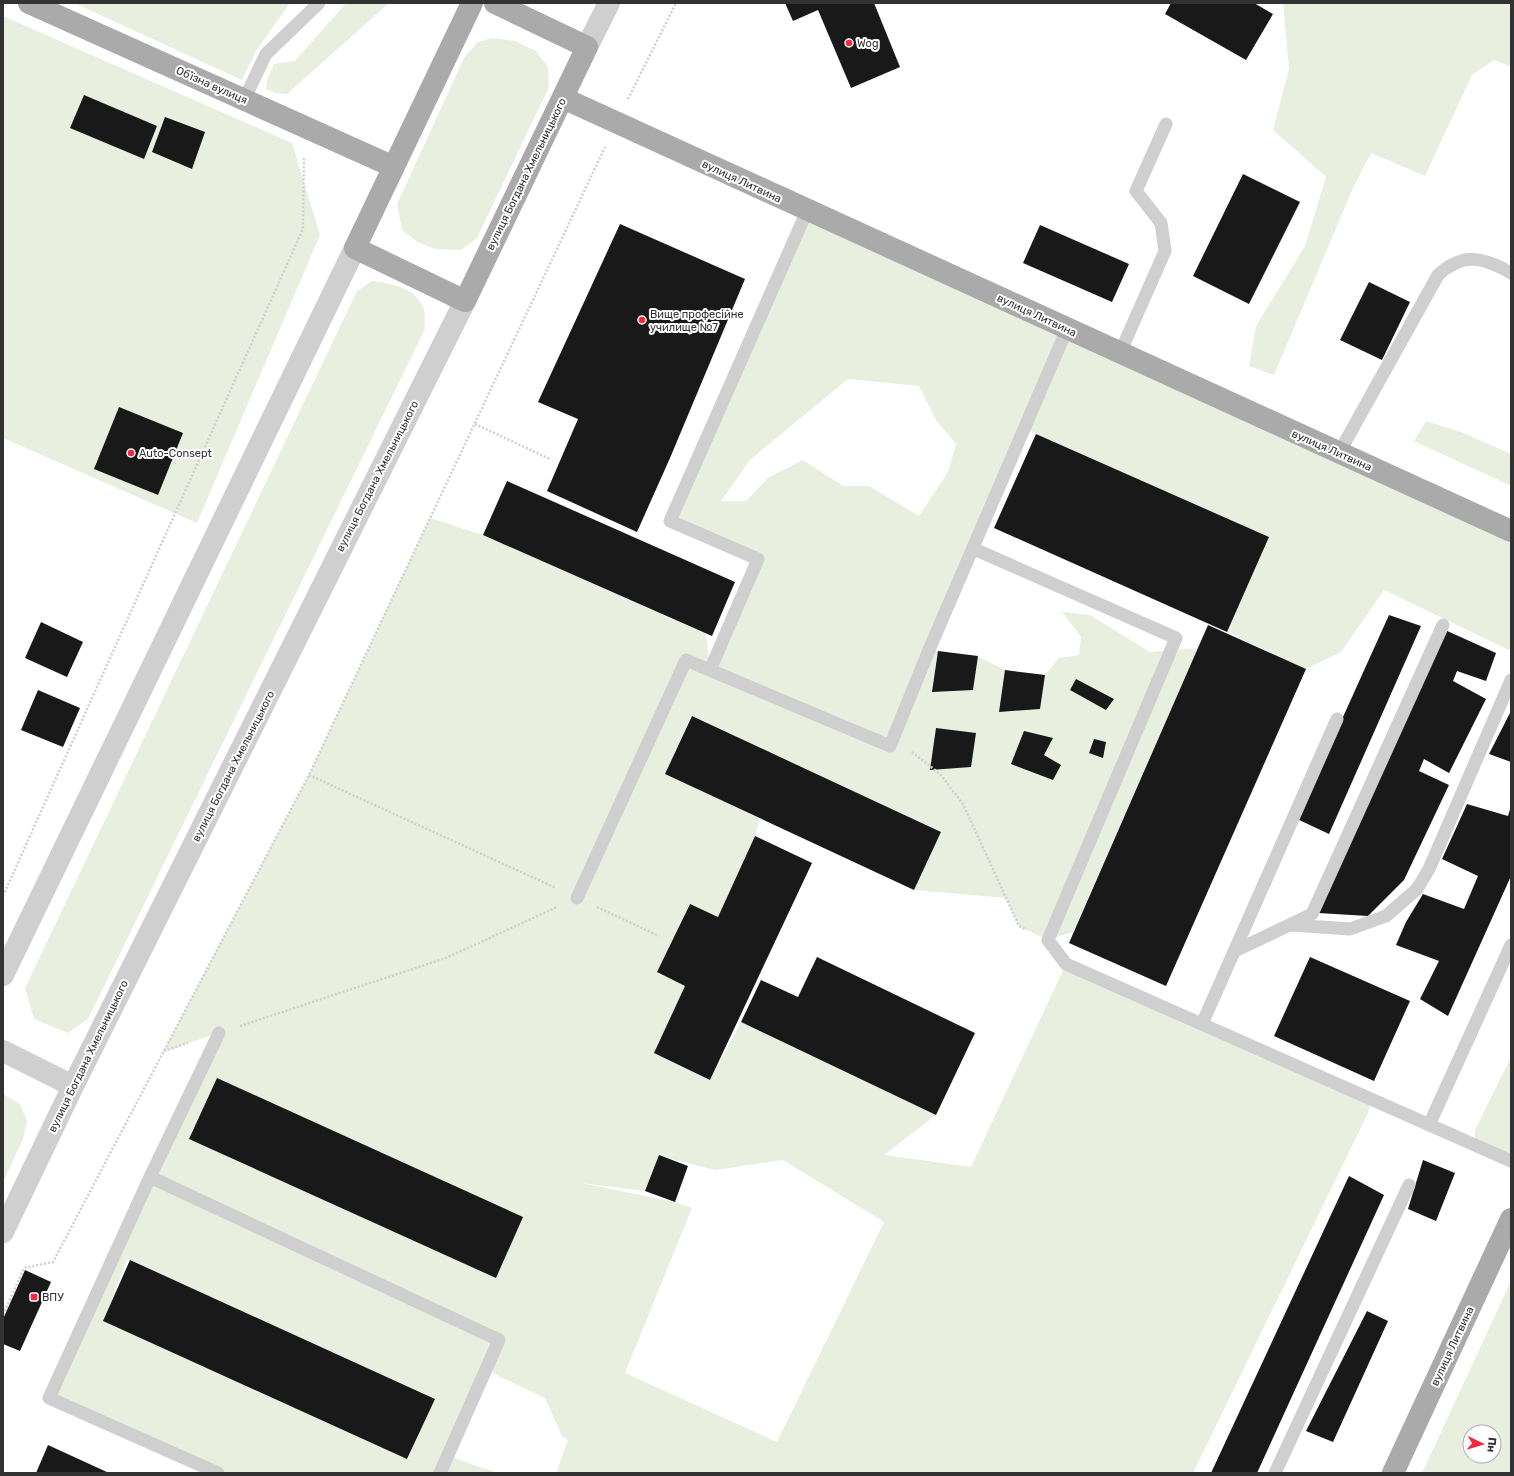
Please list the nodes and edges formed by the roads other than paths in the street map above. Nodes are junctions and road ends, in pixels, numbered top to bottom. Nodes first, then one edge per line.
1 (29, 3) edge
2 (319, 3) edge
3 (472, 3) edge
4 (495, 3) edge
5 (609, 3) edge
6 (587, 47) junction
7 (563, 98) junction
8 (244, 100) junction
9 (1166, 124) dead end
10 (394, 167) junction
11 (807, 211) junction
12 (354, 248) junction
13 (1511, 273) edge
14 (465, 301) junction
15 (1068, 329) junction
16 (1120, 353) junction
17 (1339, 453) junction
18 (1511, 531) edge
19 (974, 549) junction
20 (1443, 625) dead end
21 (710, 670) junction
22 (1511, 680) edge
23 (1337, 719) dead end
24 (577, 898) road end
25 (1289, 925) junction
26 (1511, 945) edge
27 (1235, 951) junction
28 (3, 975) edge
29 (1202, 1024) junction
30 (218, 1033) road end
31 (3, 1051) edge
32 (73, 1086) junction
33 (1428, 1125) junction
34 (1511, 1161) edge
35 (150, 1177) junction
36 (1409, 1185) dead end
37 (1511, 1219) edge
38 (3, 1232) edge
39 (218, 1473) edge
40 (440, 1473) edge
41 (1275, 1473) edge
42 (1393, 1473) edge

1 - 8 main road, Обʼїзна вулиця
2 - 8 lane
3 - 10 main road
4 - 6 main road
5 - 6 street, вулиця Богдана Хмельницького
6 - 7 main road, вулиця Богдана Хмельницького
7 - 11 main road, вулиця Литвина
7 - 14 main road, вулиця Богдана Хмельницького
8 - 10 main road, Обʼїзна вулиця
9 - 16 lane
10 - 12 main road
11 - 15 main road, вулиця Литвина
11 - 21 lane
12 - 14 main road
12 - 28 street
13 - 17 lane
14 - 32 street, вулиця Богдана Хмельницького
15 - 16 main road, вулиця Литвина
15 - 19 lane
16 - 17 main road, вулиця Литвина
17 - 18 main road, вулиця Литвина
19 - 21 lane
19 - 29 lane
20 - 25 lane
21 - 24 lane
22 - 25 lane
23 - 27 lane
25 - 27 lane
26 - 33 lane
27 - 29 lane
29 - 33 lane
30 - 35 lane
31 - 32 street
32 - 38 street, вулиця Богдана Хмельницького
33 - 34 lane
35 - 39 lane
35 - 40 lane
36 - 41 lane
37 - 42 main road, вулиця Литвина

